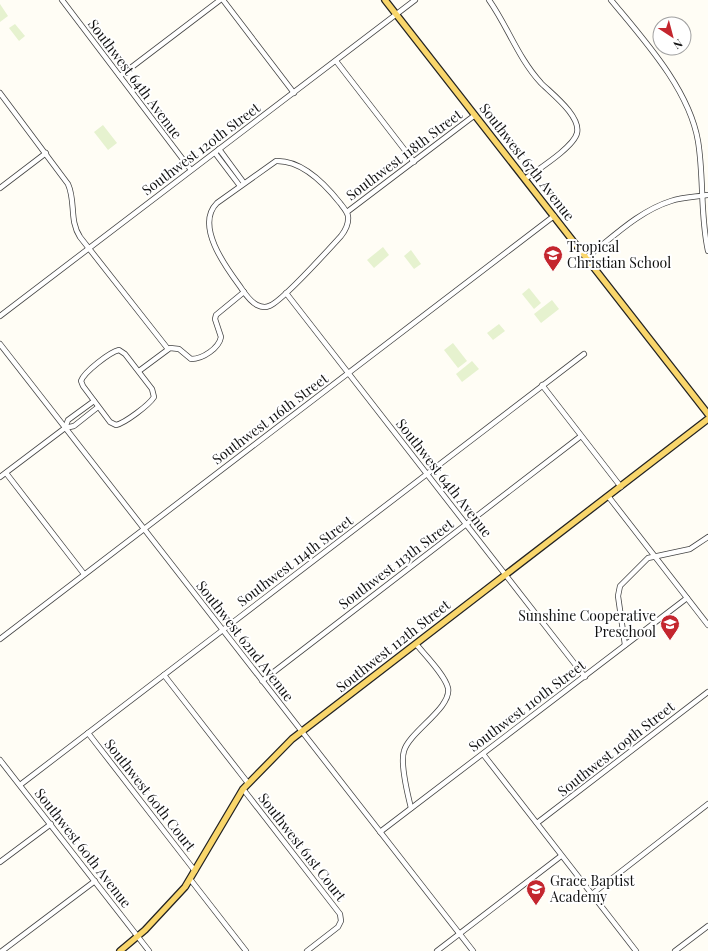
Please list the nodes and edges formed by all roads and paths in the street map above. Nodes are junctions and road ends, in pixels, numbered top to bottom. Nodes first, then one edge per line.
1 (62, 0) edge
2 (221, 0) edge
3 (385, 0) edge
4 (415, 0) edge
5 (489, 0) edge
6 (611, 0) edge
7 (396, 14) junction
8 (336, 61) junction
9 (120, 76) junction
10 (0, 93) edge
11 (294, 93) junction
12 (475, 115) junction
13 (219, 149) junction
14 (46, 153) junction
15 (215, 153) junction
16 (414, 162) junction
17 (191, 170) junction
18 (525, 179) junction
19 (244, 182) junction
20 (240, 186) junction
21 (0, 188) edge
22 (705, 195) edge
23 (347, 212) junction
24 (554, 216) junction
25 (89, 248) junction
26 (708, 251) edge
27 (586, 258) junction
28 (244, 292) junction
29 (286, 293) junction
30 (0, 316) edge
31 (0, 344) edge
32 (168, 350) junction
33 (584, 354) dead end
34 (139, 371) junction
35 (348, 372) junction
36 (542, 386) junction
37 (94, 401) junction
38 (98, 407) junction
39 (708, 414) edge
40 (708, 419) edge
41 (65, 428) junction
42 (581, 436) junction
43 (6, 473) junction
44 (427, 474) junction
45 (0, 477) edge
46 (620, 487) junction
47 (608, 496) junction
48 (466, 524) junction
49 (144, 529) junction
50 (708, 537) edge
51 (653, 555) junction
52 (84, 574) junction
53 (506, 575) junction
54 (687, 598) junction
55 (708, 625) edge
56 (223, 630) junction
57 (0, 639) edge
58 (416, 644) junction
59 (625, 645) junction
60 (164, 675) junction
61 (585, 676) junction
62 (262, 681) junction
63 (708, 692) edge
64 (302, 731) junction
65 (88, 733) junction
66 (483, 754) junction
67 (0, 760) edge
68 (248, 783) junction
69 (20, 785) junction
70 (243, 789) junction
71 (708, 804) edge
72 (411, 808) junction
73 (537, 823) junction
74 (51, 824) junction
75 (380, 832) junction
76 (561, 856) junction
77 (0, 862) edge
78 (195, 871) junction
79 (190, 879) junction
80 (95, 881) junction
81 (592, 894) junction
82 (708, 926) edge
83 (460, 934) junction
84 (138, 936) junction
85 (309, 950) edge
86 (2, 951) edge
87 (120, 951) edge
88 (149, 951) edge
89 (246, 951) edge
90 (437, 951) edge
91 (473, 951) edge
92 (636, 951) edge
93 (675, 951) edge

1 - 9 street, Southwest 64th Avenue
2 - 9 street
2 - 11 street
3 - 7 main road, Southwest 67th Avenue
4 - 7 street, Southwest 120th Street
5 - 18 street
6 - 22 street
7 - 8 street, Southwest 120th Street
7 - 12 main road, Southwest 67th Avenue
8 - 11 street, Southwest 120th Street
8 - 16 street
9 - 17 street, Southwest 64th Avenue
10 - 14 street
11 - 13 street, Southwest 120th Street
12 - 16 street, Southwest 118th Street
12 - 18 main road, Southwest 67th Avenue
13 - 15 street, Southwest 120th Street
13 - 19 street
14 - 21 street
14 - 25 street
15 - 17 street, Southwest 120th Street
15 - 20 street
16 - 23 street, Southwest 118th Street
17 - 25 street, Southwest 120th Street
18 - 24 main road, Southwest 67th Avenue
19 - 20 street
19 - 23 street
20 - 28 street
22 - 26 street
22 - 27 street
23 - 29 street
24 - 27 main road, Southwest 67th Avenue
24 - 35 street, Southwest 116th Street
25 - 30 street, Southwest 120th Street
25 - 32 street
27 - 39 main road, Southwest 67th Avenue
28 - 29 street
28 - 32 street
29 - 35 street, Southwest 64th Avenue
31 - 41 street, Southwest 62nd Avenue
32 - 34 street
33 - 36 street, Southwest 114th Street
34 - 37 street
34 - 38 street
35 - 44 street, Southwest 64th Avenue
35 - 49 street, Southwest 116th Street
36 - 42 street
36 - 44 street, Southwest 114th Street
37 - 38 street
37 - 41 street
38 - 41 street
40 - 46 main road, Southwest 112th Street
41 - 43 street
41 - 49 street, Southwest 62nd Avenue
42 - 46 street
42 - 48 street, Southwest 113th Street
43 - 45 street
43 - 52 street
44 - 48 street, Southwest 64th Avenue
44 - 56 street, Southwest 114th Street
46 - 47 main road, Southwest 112th Street
47 - 51 street
47 - 53 main road, Southwest 112th Street
48 - 53 street, Southwest 64th Avenue
48 - 62 street, Southwest 113th Street
49 - 52 street, Southwest 116th Street
49 - 56 street, Southwest 62nd Avenue
50 - 51 street
51 - 54 street
51 - 59 street
52 - 57 street, Southwest 116th Street
53 - 58 main road, Southwest 112th Street
53 - 61 street, Southwest 64th Avenue
54 - 55 street
54 - 59 street, Southwest 110th Street
56 - 60 street, Southwest 114th Street
56 - 62 street, Southwest 62nd Avenue
58 - 64 main road, Southwest 112th Street
58 - 72 street
59 - 61 street, Southwest 110th Street
60 - 65 street, Southwest 114th Street
60 - 68 street, Southwest 61st Court
61 - 66 street, Southwest 110th Street
62 - 64 street, Southwest 62nd Avenue
63 - 73 street, Southwest 109th Street
64 - 68 main road, Southwest 112th Street
64 - 75 street, Southwest 62nd Avenue
65 - 69 street, Southwest 114th Street
65 - 78 street, Southwest 60th Court
66 - 72 street, Southwest 110th Street
66 - 73 street
67 - 69 street, Southwest 60th Avenue
68 - 70 main road, Southwest 112th Street
69 - 74 street, Southwest 60th Avenue
70 - 78 main road, Southwest 112th Street
70 - 85 street, Southwest 61st Court
71 - 81 street
72 - 75 street, Southwest 110th Street
73 - 76 street
74 - 77 street
74 - 80 street, Southwest 60th Avenue
75 - 83 street, Southwest 62nd Avenue
76 - 81 street
76 - 83 street
78 - 79 main road, Southwest 112th Street
79 - 84 main road, Southwest 112th Street
79 - 89 street
80 - 84 street, Southwest 60th Avenue
80 - 86 street
81 - 92 street
82 - 93 street
83 - 90 street
83 - 91 street, Southwest 62nd Avenue
84 - 87 main road, Southwest 112th Street
84 - 88 street, Southwest 60th Avenue

